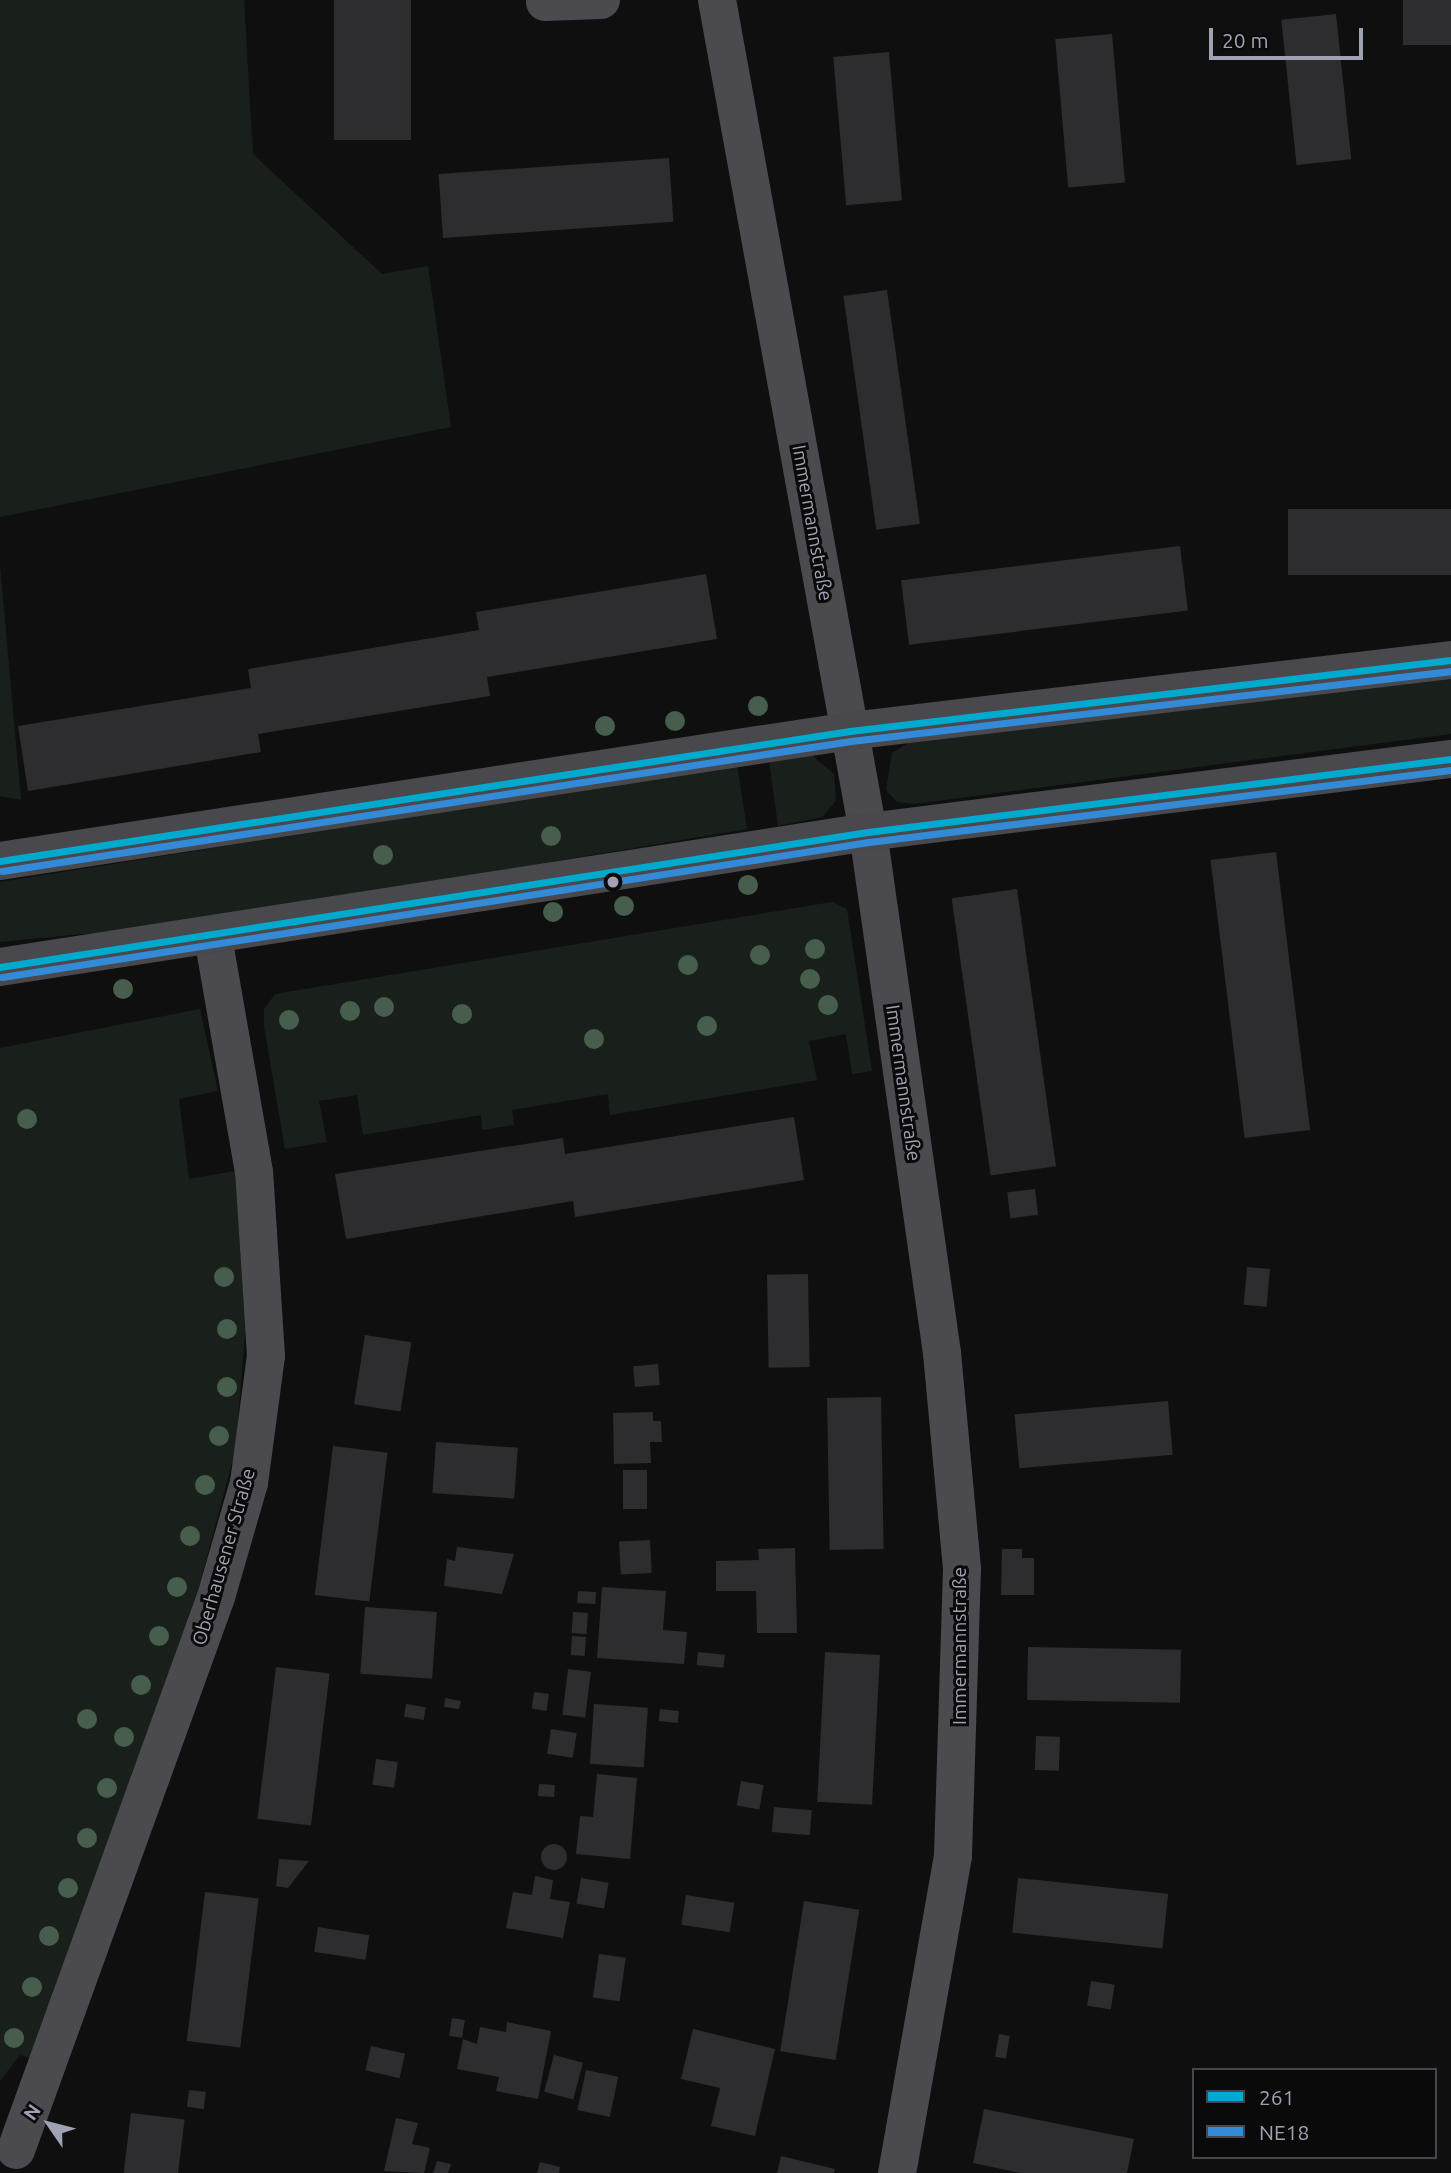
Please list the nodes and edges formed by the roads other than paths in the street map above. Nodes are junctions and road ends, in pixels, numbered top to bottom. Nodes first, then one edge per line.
1 (601, 0) edge
2 (717, 0) edge
3 (545, 2) dead end
4 (1451, 660) edge
5 (850, 731) junction
6 (1451, 759) edge
7 (868, 832) junction
8 (0, 861) edge
9 (213, 937) junction
10 (0, 967) edge
11 (16, 2150) dead end
12 (897, 2173) edge

1 - 3 street
2 - 5 street, Immermannstraße
4 - 5 main road
5 - 7 street, Immermannstraße
5 - 8 main road
6 - 7 main road
7 - 9 main road
7 - 12 street, Immermannstraße
9 - 10 main road
9 - 11 street, Oberhausener Straße

